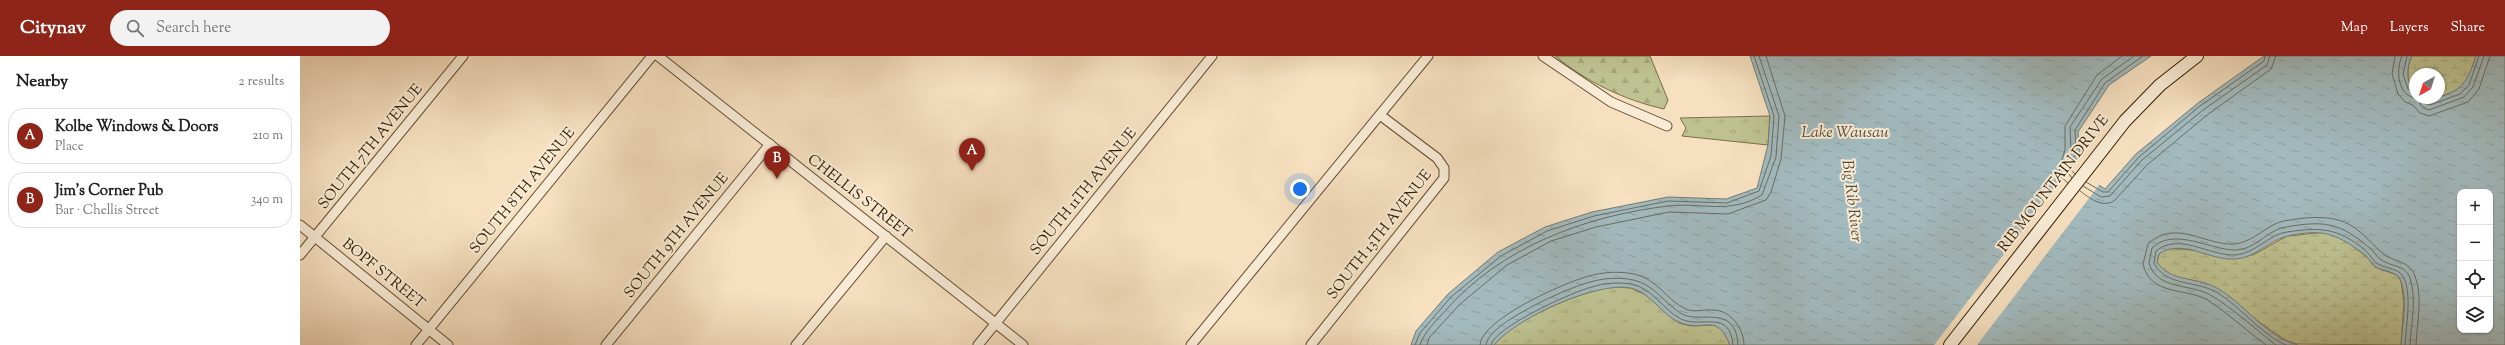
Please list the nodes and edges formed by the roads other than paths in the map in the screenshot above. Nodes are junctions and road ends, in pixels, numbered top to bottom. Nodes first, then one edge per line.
1 (463, 56) edge
2 (652, 56) edge
3 (658, 56) edge
4 (1212, 56) edge
5 (1428, 56) edge
6 (1542, 56) edge
7 (2197, 56) edge
8 (1380, 115) junction
9 (1667, 126) dead end
10 (770, 144) junction
11 (300, 226) edge
12 (886, 236) junction
13 (314, 237) junction
14 (300, 255) edge
15 (995, 323) junction
16 (429, 329) junction
17 (416, 345) edge
18 (448, 345) edge
19 (606, 345) edge
20 (796, 345) edge
21 (978, 345) edge
22 (1023, 345) edge
23 (1191, 345) edge
24 (1311, 345) edge
25 (1950, 345) edge

1 - 13 street, SOUTH 7TH AVENUE
2 - 16 street, SOUTH 8TH AVENUE
3 - 10 street, CHELLIS STREET
4 - 15 street, SOUTH 11TH AVENUE
5 - 8 street
6 - 9 street
7 - 25 main road, RIB MOUNTAIN DRIVE
8 - 23 street
8 - 24 street, SOUTH 13TH AVENUE
10 - 12 street, CHELLIS STREET
10 - 19 street, SOUTH 9TH AVENUE
11 - 13 street, BOPF STREET
12 - 15 street, CHELLIS STREET
12 - 20 street
13 - 14 street, SOUTH 7TH AVENUE
13 - 16 street, BOPF STREET
15 - 21 street, SOUTH 11TH AVENUE
15 - 22 street, CHELLIS STREET
16 - 17 street, SOUTH 8TH AVENUE
16 - 18 street, BOPF STREET

